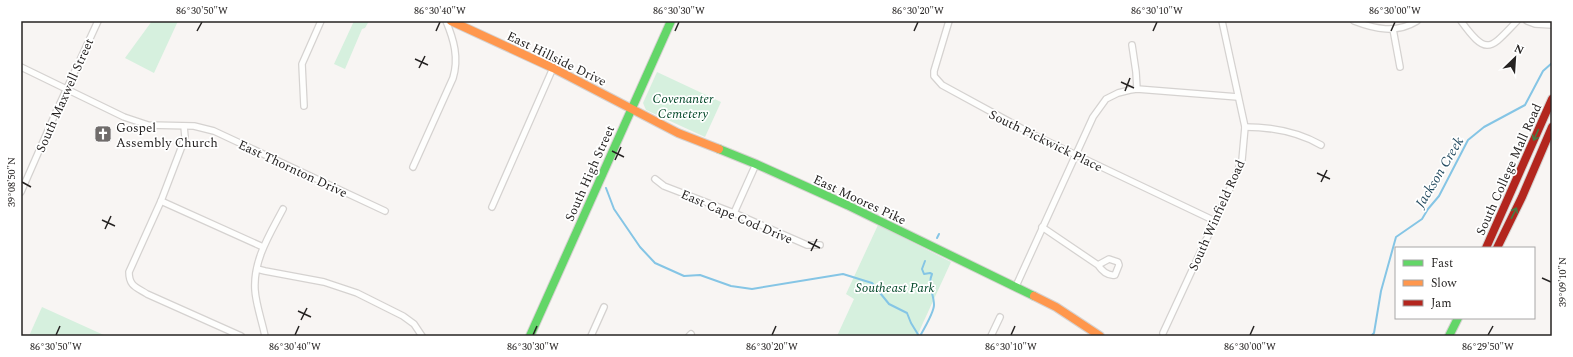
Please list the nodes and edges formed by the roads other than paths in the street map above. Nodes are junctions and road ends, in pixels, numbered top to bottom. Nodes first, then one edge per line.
1 (98, 21) edge
2 (321, 21) edge
3 (446, 21) edge
4 (451, 21) edge
5 (671, 21) edge
6 (949, 21) edge
7 (1222, 21) edge
8 (1354, 21) edge
9 (1417, 21) edge
10 (1461, 21) edge
11 (1517, 21) edge
12 (1527, 21) edge
13 (1552, 25) edge
14 (1393, 29) junction
15 (1132, 45) dead end
16 (21, 67) edge
17 (1400, 67) dead end
18 (553, 68) junction
19 (66, 89) junction
20 (1137, 89) junction
21 (1238, 97) junction
22 (1552, 99) edge
23 (304, 106) dead end
24 (631, 108) junction
25 (184, 126) junction
26 (1244, 127) junction
27 (1552, 127) edge
28 (1321, 145) dead end
29 (1075, 155) junction
30 (756, 164) junction
31 (413, 167) dead end
32 (656, 179) dead end
33 (21, 192) edge
34 (1511, 192) junction
35 (1522, 197) junction
36 (160, 201) junction
37 (492, 207) dead end
38 (283, 209) dead end
39 (386, 211) dead end
40 (734, 213) junction
41 (1215, 221) junction
42 (1042, 227) junction
43 (820, 245) dead end
44 (263, 247) junction
45 (1486, 247) edge
46 (1497, 247) edge
47 (1098, 266) dead end
48 (257, 269) junction
49 (1016, 286) junction
50 (604, 307) dead end
51 (1000, 317) dead end
52 (1458, 319) edge
53 (1075, 320) junction
54 (1162, 335) edge
55 (241, 336) edge
56 (265, 336) edge
57 (422, 336) edge
58 (530, 336) edge
59 (591, 336) edge
60 (991, 336) edge
61 (1092, 336) edge
62 (1100, 336) edge
63 (1449, 336) edge

1 - 19 street, South Maxwell Street
2 - 23 street
3 - 31 street
4 - 18 main road, East Hillside Drive
5 - 24 main road, South High Street
6 - 29 street, South Pickwick Place
7 - 21 street, South Winfield Road
8 - 14 street
9 - 14 street
10 - 11 street
12 - 13 street
14 - 17 street
15 - 20 street
16 - 19 street, East Thornton Drive
18 - 24 main road, East Hillside Drive
18 - 37 street
19 - 25 street, East Thornton Drive
19 - 33 street, South Maxwell Street
20 - 21 street
20 - 29 street
21 - 26 street, South Winfield Road
22 -> 34 main road, South College Mall Road
24 - 30 main road, East Moores Pike
24 - 58 main road, South High Street
25 - 36 street
25 - 39 street, East Thornton Drive
26 - 28 street
26 - 41 street, South Winfield Road
27 - 35 main road, South College Mall Road
29 - 41 street, South Pickwick Place
29 - 42 street
30 - 40 street
30 - 49 main road, East Moores Pike
32 - 40 street, East Cape Cod Drive
34 - 35 main road
34 - 45 main road, South College Mall Road
46 -> 35 main road, South College Mall Road
36 - 44 street
36 - 55 street
38 - 44 street
40 - 43 street, East Cape Cod Drive
41 - 54 street, South Winfield Road
42 - 47 street
42 - 49 street
44 - 48 street
48 - 56 street
48 - 57 street
49 - 53 main road, East Moores Pike
50 - 59 street
51 - 60 street
52 - 63 main road
53 - 61 main road, East Moores Pike
53 - 62 main road, East Moores Pike

